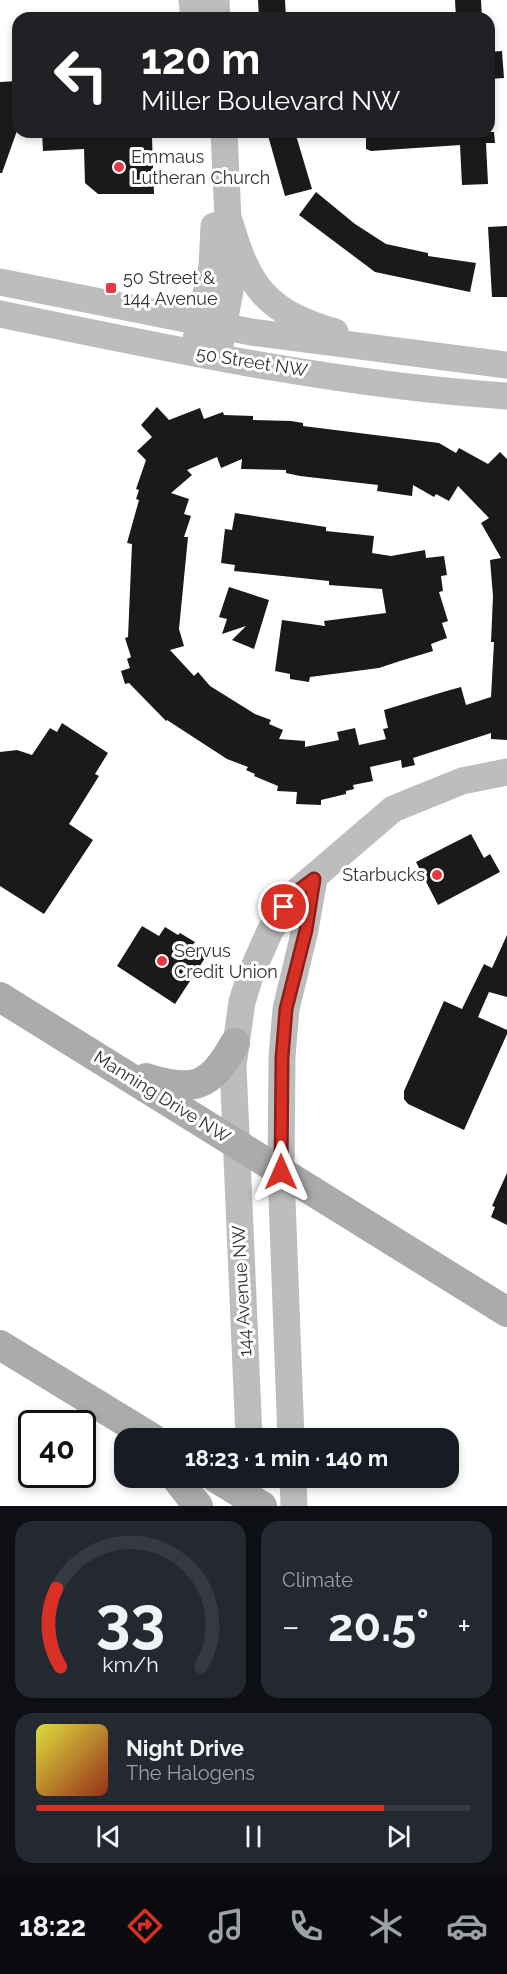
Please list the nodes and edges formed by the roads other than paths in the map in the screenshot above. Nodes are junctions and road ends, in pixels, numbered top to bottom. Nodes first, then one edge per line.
1 (207, 138) edge
2 (224, 138) edge
3 (230, 223) junction
4 (0, 282) edge
5 (0, 314) edge
6 (212, 325) junction
7 (402, 353) junction
8 (205, 355) junction
9 (507, 365) edge
10 (507, 396) edge
11 (507, 772) edge
12 (314, 879) junction
13 (0, 997) edge
14 (235, 1042) junction
15 (117, 1069) junction
16 (235, 1143) junction
17 (281, 1172) junction
18 (507, 1312) edge
19 (0, 1345) edge
20 (129, 1428) edge
21 (249, 1428) edge
22 (291, 1428) edge
23 (184, 1488) edge
24 (236, 1488) edge
25 (293, 1488) edge
26 (254, 1497) edge
27 (198, 1506) edge
28 (294, 1506) edge

1 - 6 main road
2 - 3 main road
3 - 6 main road
3 - 7 main road
4 - 6 main road, 50 Street NW
5 - 8 main road, 50 Street NW
6 - 7 main road, 50 Street NW
6 - 8 main road
7 - 9 main road, 50 Street NW
8 - 10 main road, 50 Street NW
11 - 12 main road, 144 Avenue NW
12 - 14 main road, 144 Avenue NW
12 - 17 main road
13 - 15 main road, Manning Drive NW
14 - 15 main road
14 - 16 main road, 144 Avenue NW
15 - 16 main road, Manning Drive NW
16 - 17 main road, Manning Drive NW
16 - 21 main road, 144 Avenue NW
17 - 18 main road, Manning Drive NW
17 - 22 main road
19 - 20 main road
23 - 27 main road
24 - 26 main road
25 - 28 main road

